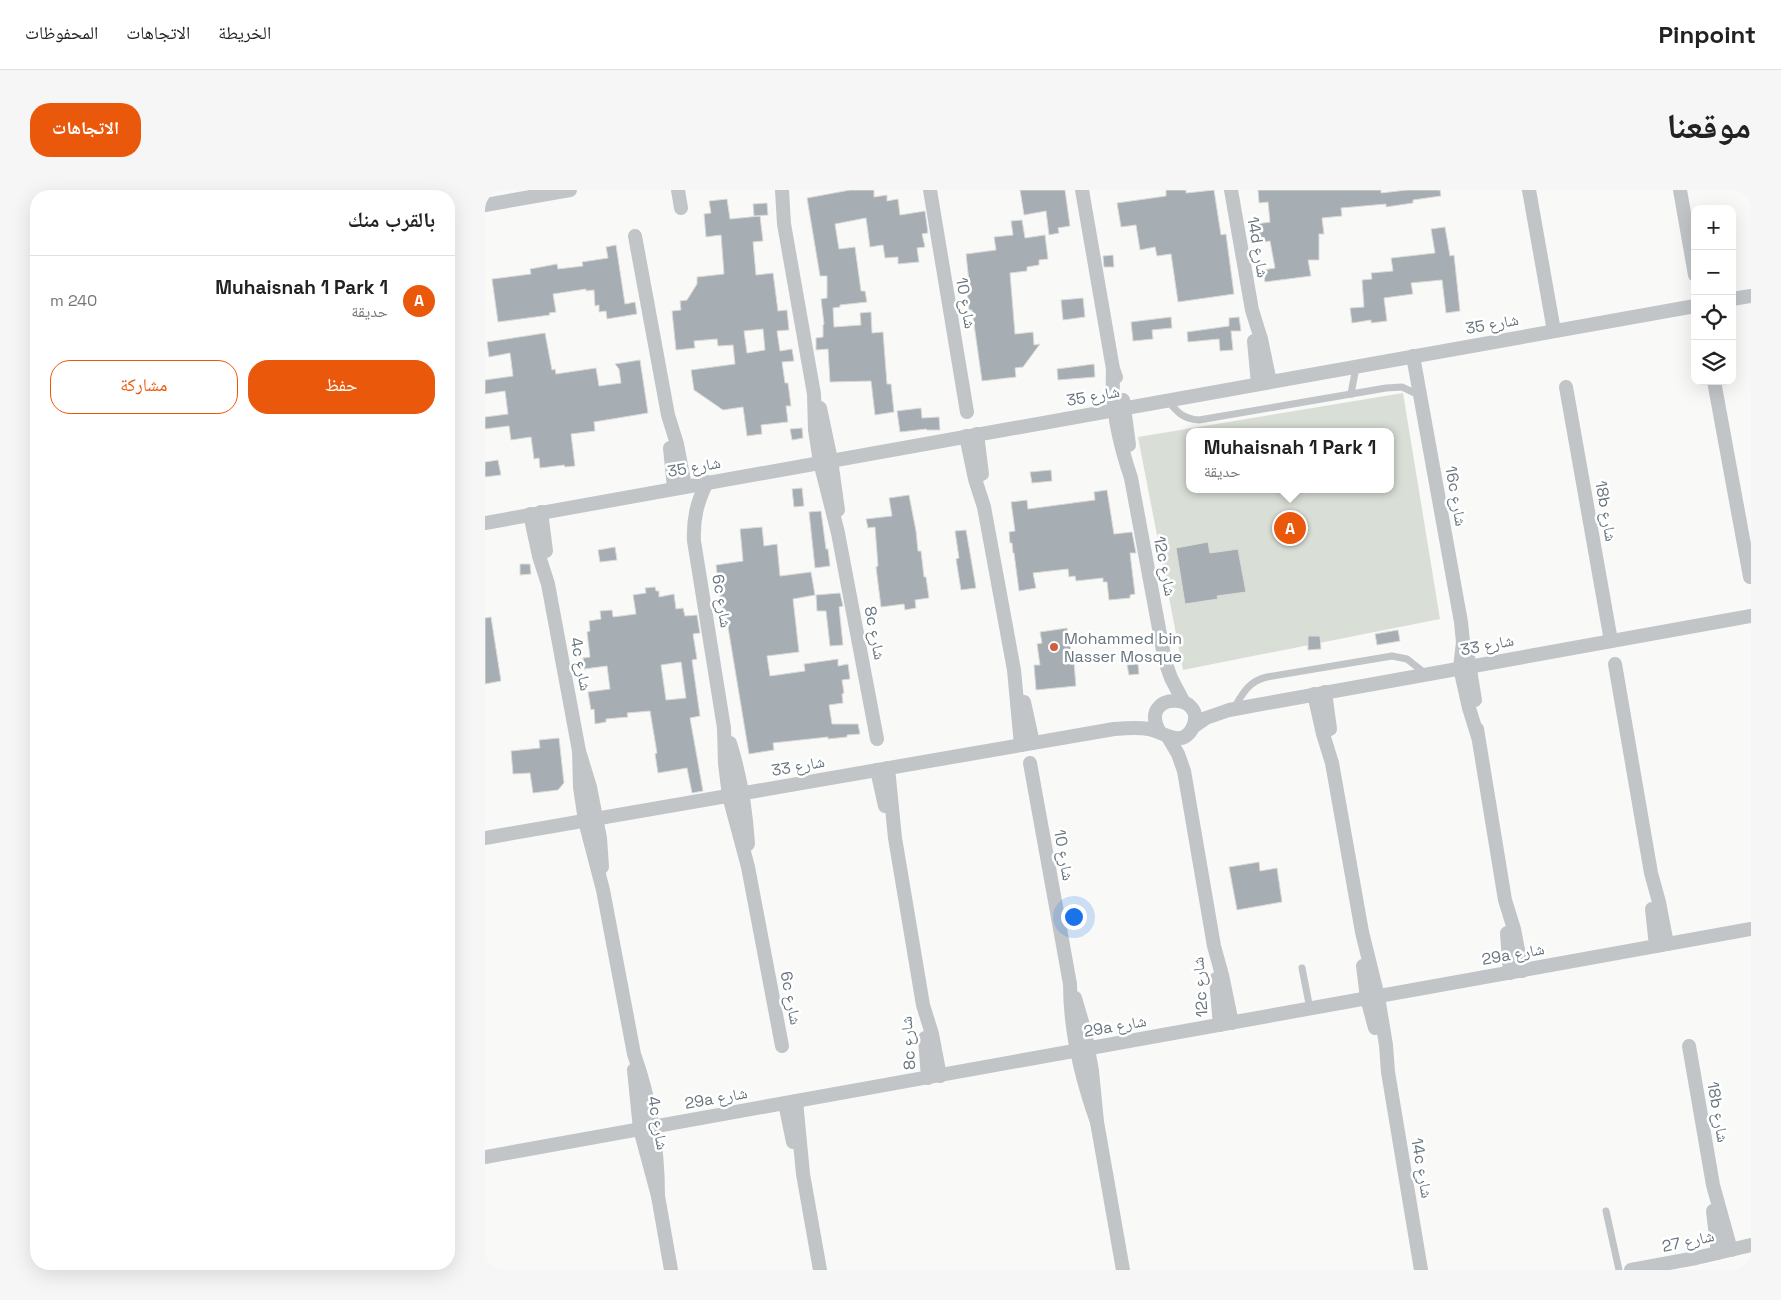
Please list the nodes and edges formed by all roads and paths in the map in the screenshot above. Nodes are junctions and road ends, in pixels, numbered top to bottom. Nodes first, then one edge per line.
1 (571, 190) edge
2 (678, 190) edge
3 (774, 190) edge
4 (782, 190) edge
5 (1081, 190) edge
6 (1231, 190) edge
7 (1529, 190) edge
8 (1680, 190) edge
9 (929, 193) edge
10 (485, 204) edge
11 (681, 208) dead end
12 (784, 224) junction
13 (635, 236) dead end
14 (1691, 252) edge
15 (1751, 296) edge
16 (1736, 298) edge
17 (1691, 307) edge
18 (1554, 331) junction
19 (1413, 356) junction
20 (1356, 366) junction
21 (1264, 383) junction
22 (1714, 385) edge
23 (1566, 387) dead end
24 (1351, 394) junction
25 (1421, 396) junction
26 (1167, 400) junction
27 (1119, 409) junction
28 (967, 412) dead end
29 (972, 435) junction
30 (825, 461) junction
31 (707, 482) junction
32 (680, 487) junction
33 (536, 513) junction
34 (489, 521) edge
35 (1750, 577) dead end
36 (1751, 616) edge
37 (1611, 641) junction
38 (1165, 661) junction
39 (1615, 664) dead end
40 (1465, 667) junction
41 (1427, 674) junction
42 (1320, 693) junction
43 (1186, 703) junction
44 (1159, 708) junction
45 (1231, 709) junction
46 (1114, 729) junction
47 (1191, 730) junction
48 (1163, 734) junction
49 (877, 740) dead end
50 (1027, 744) junction
51 (1030, 763) dead end
52 (883, 769) junction
53 (1184, 771) junction
54 (735, 795) junction
55 (590, 820) junction
56 (486, 838) edge
57 (1751, 929) edge
58 (1662, 945) junction
59 (1302, 968) dead end
60 (1516, 972) junction
61 (1373, 998) junction
62 (1310, 1009) junction
63 (1226, 1024) junction
64 (782, 1046) dead end
65 (1689, 1046) dead end
66 (1082, 1050) junction
67 (934, 1077) junction
68 (791, 1102) junction
69 (646, 1128) junction
70 (485, 1158) edge
71 (1606, 1211) dead end
72 (1751, 1245) edge
73 (1724, 1252) junction
74 (671, 1270) edge
75 (820, 1270) edge
76 (1123, 1270) edge
77 (1421, 1270) edge
78 (1619, 1270) edge
79 (1631, 1270) edge

1 - 10 street
2 - 11 street
3 - 12 street, 8c شارع
4 - 12 street, 8c شارع
5 - 27 street, 12c شارع
6 - 21 street, 14d شارع
7 - 18 street
8 - 14 street
9 - 28 street, شارع 10
12 - 30 street, 8c شارع
13 - 32 street
15 - 16 street
17 - 18 street, شارع 35
18 - 19 street, شارع 35
19 - 20 street, شارع 35
19 - 25 street, 16c شارع
20 - 21 street, شارع 35
20 - 24 lane
21 - 26 street, شارع 35
22 - 35 street
23 - 37 street, 18b شارع
24 - 25 lane
24 - 26 lane
25 - 40 street, 16c شارع
26 - 27 street, شارع 35
27 - 29 street, شارع 35
27 - 38 street, 12c شارع
29 - 30 street, شارع 35
29 - 50 street
30 - 31 street, شارع 35
30 - 49 street, 8c شارع
31 - 32 street, شارع 35
31 - 54 street, 6c شارع
32 - 33 street, شارع 35
33 - 34 street, شارع 35
33 - 55 street, 4c شارع
36 - 37 street, شارع 33
37 - 40 street, شارع 33
38 - 43 street, 12c شارع
38 - 44 street, 12c شارع
39 - 58 street
40 - 41 street, شارع 33
40 - 60 street, 16c شارع
41 - 42 street, شارع 33
41 - 45 lane
42 - 45 street, شارع 33
42 - 61 street, 14c شارع
43 - 44 street
43 - 45 street, شارع 33
43 - 47 street
44 - 46 street, شارع 33
44 - 48 street
45 - 47 street, شارع 33
46 - 48 street, شارع 33
46 - 50 street, شارع 33
47 - 48 street
47 - 53 street, 12c شارع
48 - 53 street, 12c شارع
50 - 52 street, شارع 33
51 - 66 street, شارع 10
52 - 54 street, شارع 33
52 - 67 street, 8c شارع
53 - 63 street, 12c شارع
54 - 55 street, شارع 33
54 - 64 street, 6c شارع
55 - 56 street, شارع 33
55 - 69 street, 4c شارع
57 - 58 street, 29a شارع
58 - 60 street, 29a شارع
59 - 62 lane
60 - 61 street, 29a شارع
61 - 62 street, 29a شارع
61 - 77 street, 14c شارع
62 - 63 street, 29a شارع
63 - 66 street, 29a شارع
65 - 73 street, 18b شارع
66 - 67 street, 29a شارع
66 - 76 street, شارع 10
67 - 68 street, 29a شارع
68 - 69 street, 29a شارع
68 - 75 street
69 - 70 street, 29a شارع
69 - 74 street, 4c شارع
71 - 78 lane
72 - 73 street, شارع 27
73 - 79 street, شارع 27

